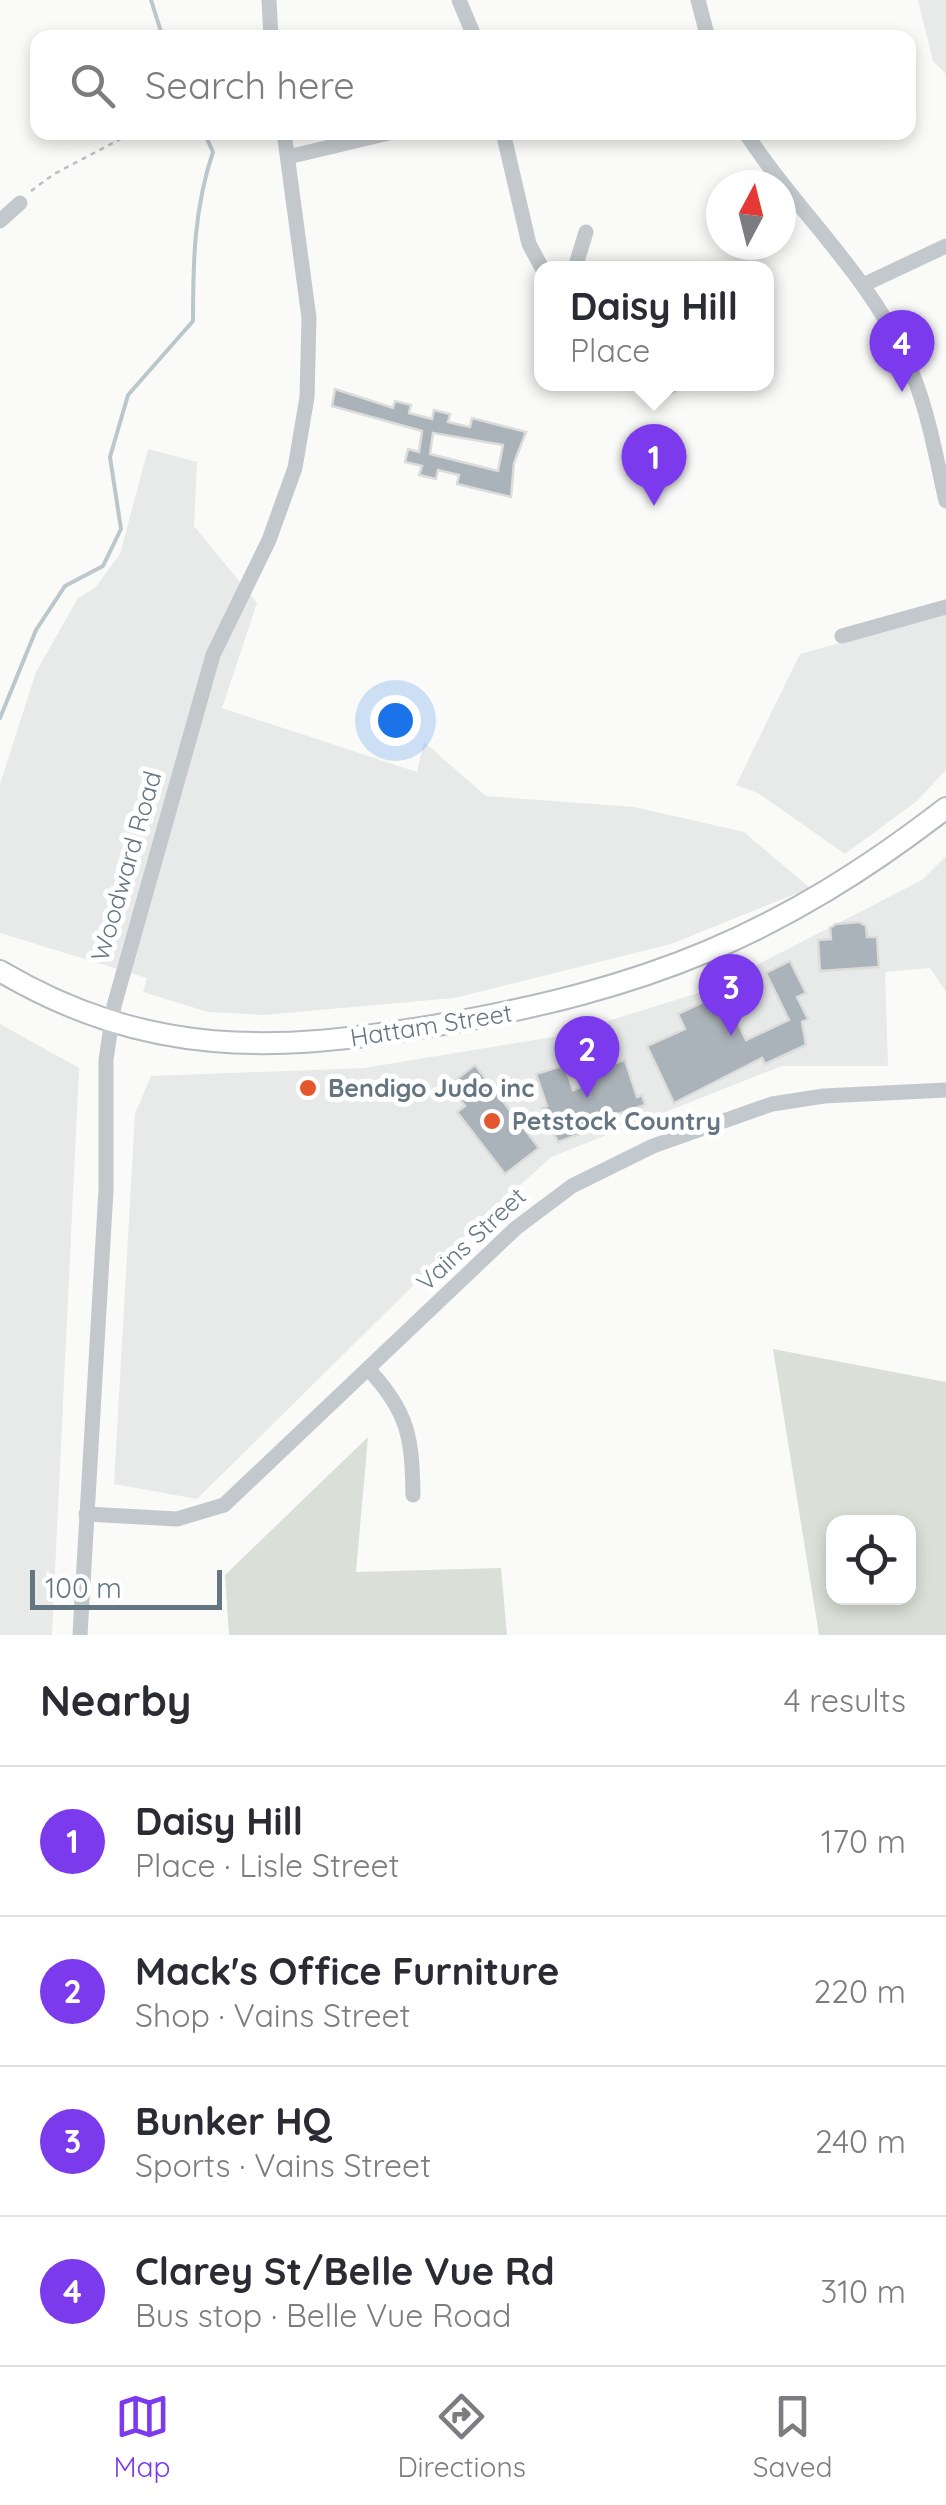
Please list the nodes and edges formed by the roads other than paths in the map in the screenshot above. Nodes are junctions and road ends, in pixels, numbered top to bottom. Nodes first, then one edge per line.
1 (269, 0) edge
2 (460, 0) edge
3 (698, 0) edge
4 (271, 30) edge
5 (472, 30) edge
6 (706, 30) edge
7 (285, 140) edge
8 (361, 140) edge
9 (505, 140) edge
10 (751, 140) edge
11 (288, 158) junction
12 (20, 202) road end
13 (0, 221) edge
14 (586, 230) dead end
15 (946, 246) edge
16 (539, 261) edge
17 (577, 261) edge
18 (864, 285) junction
19 (946, 500) edge
20 (946, 607) edge
21 (842, 636) dead end
22 (946, 808) edge
23 (0, 971) edge
24 (111, 1023) junction
25 (946, 1090) edge
26 (370, 1371) junction
27 (414, 1495) dead end
28 (86, 1514) junction
29 (80, 1635) edge

1 - 4 street
2 - 5 street
3 - 6 street
7 - 11 street, Woodward Road
8 - 11 street
9 - 16 street
10 - 18 street
11 - 24 street, Woodward Road
12 - 13 street
14 - 17 street
15 - 18 street
18 - 19 street
20 - 21 street
22 - 24 main road, Hattam Street
23 - 24 main road, Hattam Street
24 - 28 street, Woodward Road
25 - 26 street, Vains Street
26 - 27 street
26 - 28 street, Vains Street
28 - 29 street, Woodward Road

